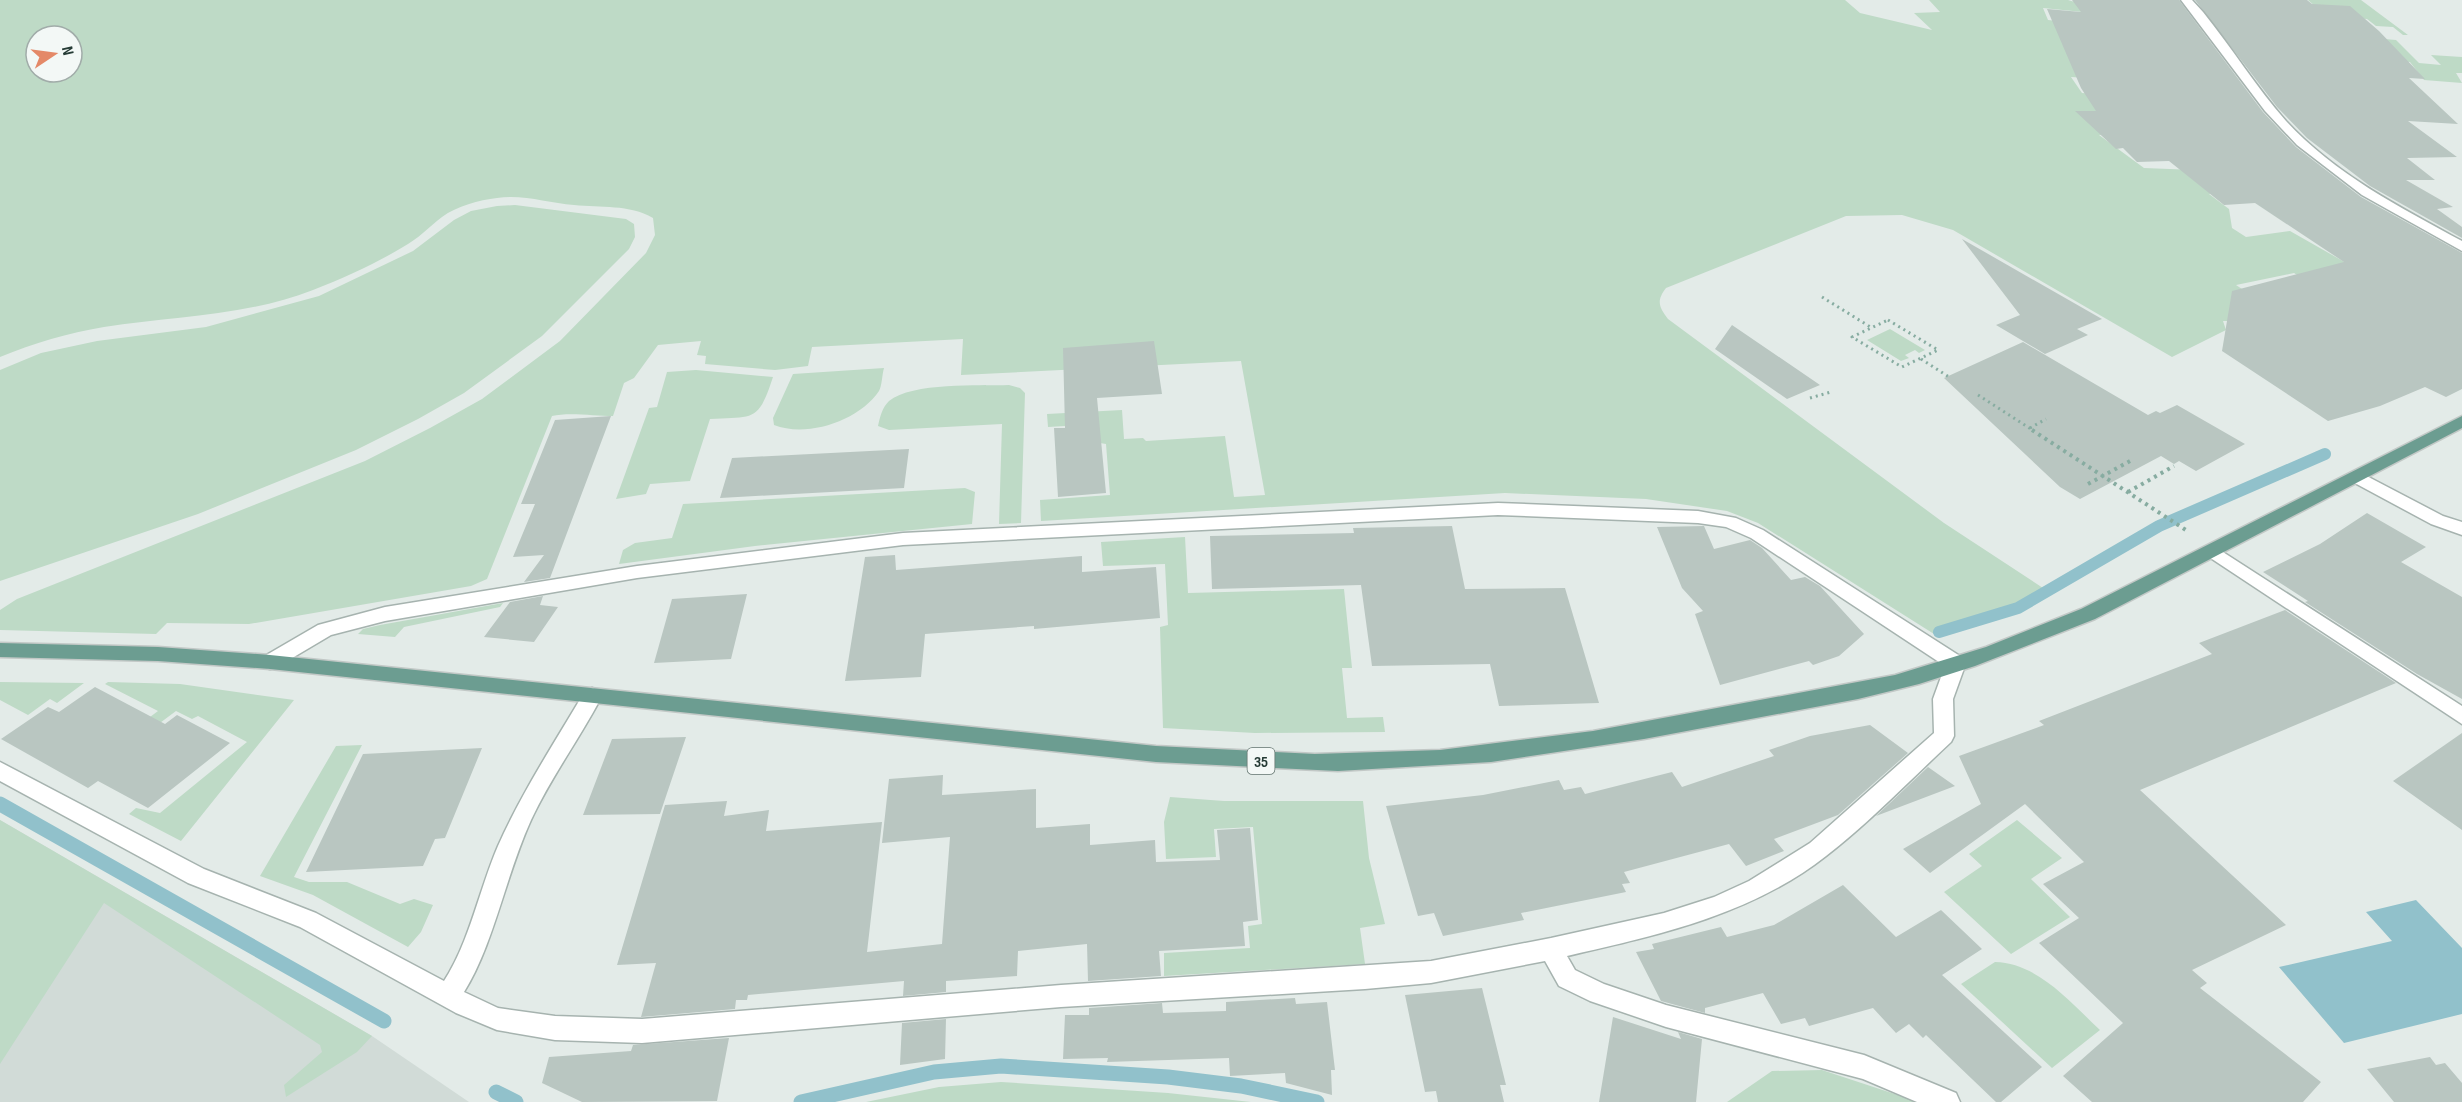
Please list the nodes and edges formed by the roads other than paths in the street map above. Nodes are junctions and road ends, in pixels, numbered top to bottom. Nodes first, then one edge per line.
1 (2186, 0) edge
2 (2462, 247) edge
3 (2462, 421) edge
4 (2357, 477) junction
5 (2462, 529) edge
6 (2212, 551) junction
7 (0, 650) edge
8 (270, 662) junction
9 (1956, 663) junction
10 (592, 696) junction
11 (2462, 716) edge
12 (0, 771) edge
13 (1551, 949) junction
14 (448, 996) junction
15 (1947, 1102) edge

1 - 2 street
3 - 4 main road, 35
4 - 5 street
4 - 6 main road, 35
6 - 9 main road, 35
6 - 11 street
7 - 8 main road, 35
8 - 9 street
8 - 10 main road, 35
9 - 10 main road, 35
9 - 13 street
10 - 14 street
12 - 14 street
13 - 14 street
13 - 15 street

